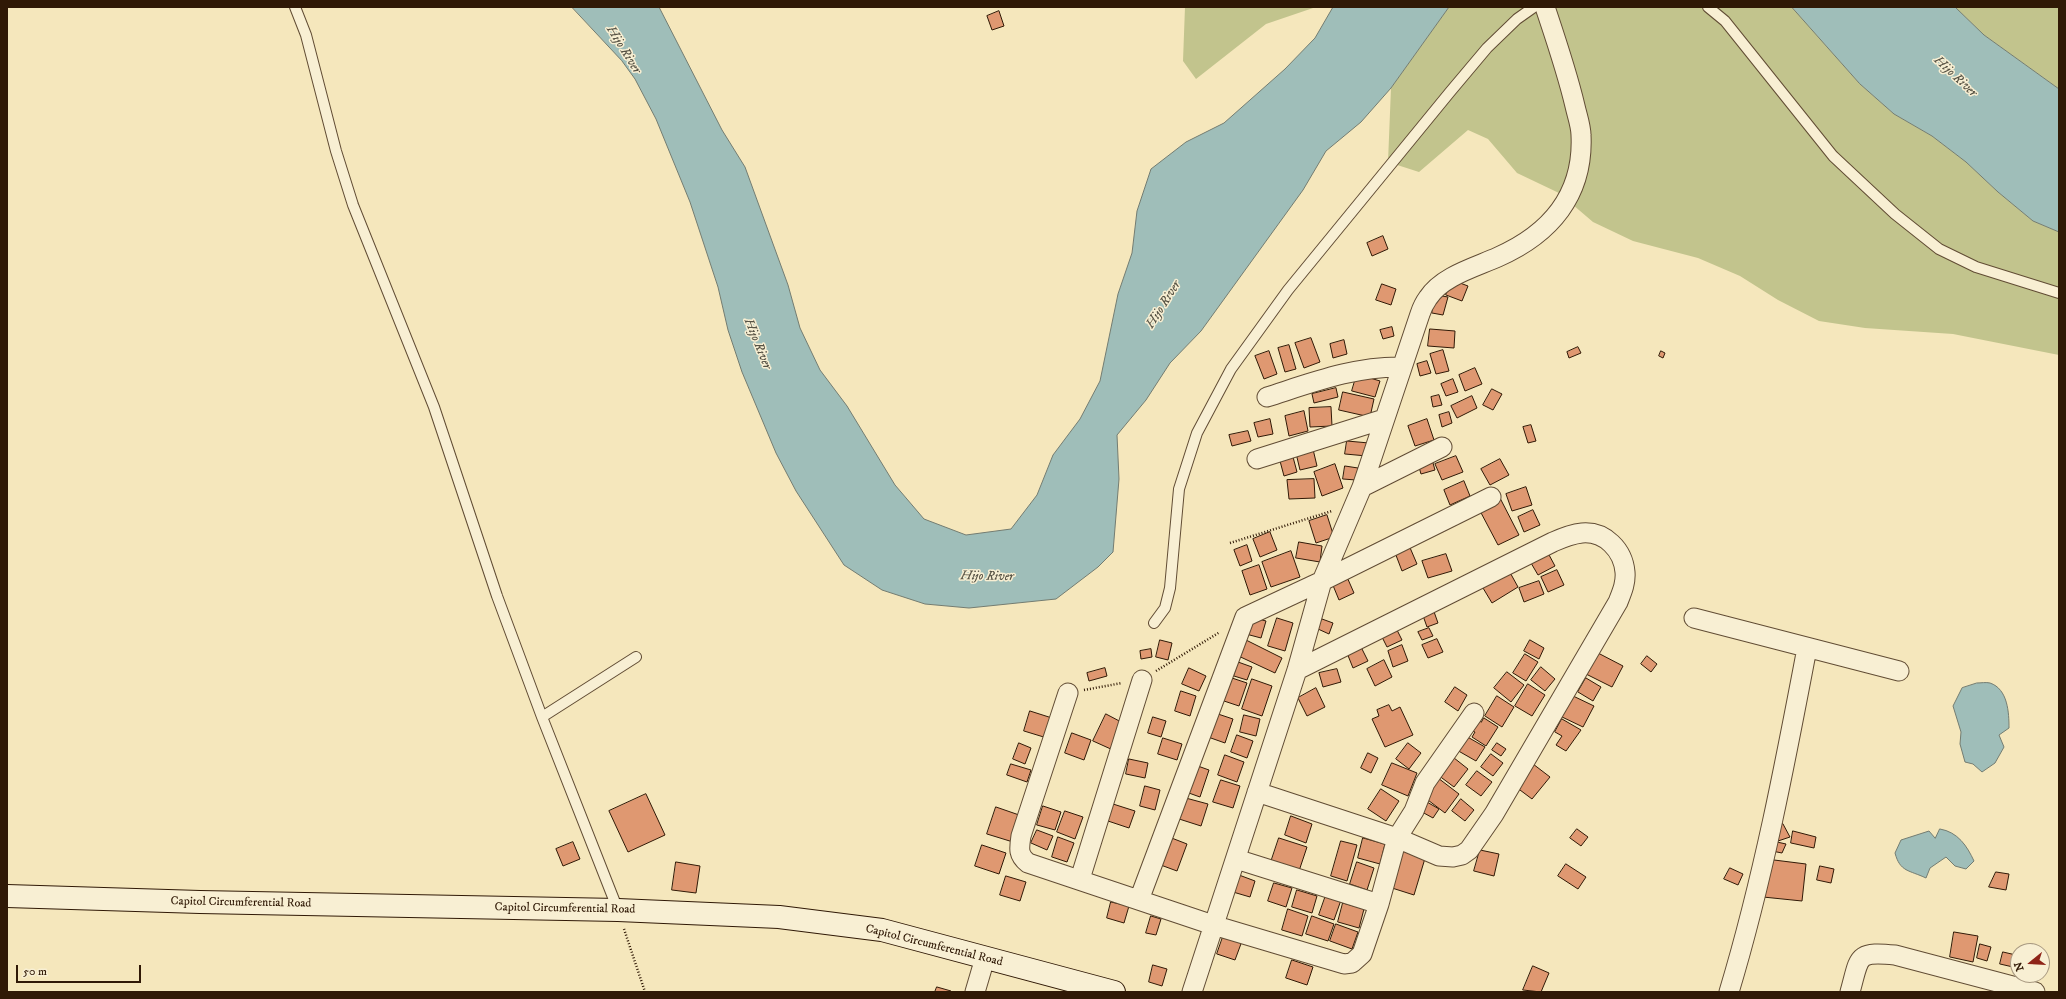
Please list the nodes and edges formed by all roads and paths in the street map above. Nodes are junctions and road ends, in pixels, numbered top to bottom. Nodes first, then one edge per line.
1 (296, 7) edge
2 (1534, 7) edge
3 (1545, 7) edge
4 (1708, 7) edge
5 (2059, 293) edge
6 (1402, 367) junction
7 (1267, 397) dead end
8 (1384, 420) junction
9 (1442, 447) dead end
10 (1257, 459) dead end
11 (1362, 486) junction
12 (1491, 497) dead end
13 (1354, 505) junction
14 (1230, 542) dead end
15 (1322, 581) junction
16 (1245, 617) junction
17 (1694, 618) dead end
18 (1154, 623) dead end
19 (1807, 648) junction
20 (636, 656) dead end
21 (1297, 670) junction
22 (1899, 671) dead end
23 (1142, 680) junction
24 (1068, 693) joint
25 (1474, 713) dead end
26 (542, 717) junction
27 (1257, 792) junction
28 (1397, 838) junction
29 (1236, 859) junction
30 (1080, 879) junction
31 (7, 896) edge
32 (1139, 900) junction
33 (1379, 904) junction
34 (618, 910) junction
35 (1213, 925) junction
36 (985, 958) junction
37 (645, 992) edge
38 (975, 992) edge
39 (1114, 992) edge
40 (1192, 992) edge
41 (1729, 992) edge
42 (1850, 992) edge
43 (2035, 992) edge

1 - 26 lane
2 - 18 lane
3 - 6 street
4 - 5 lane
6 - 7 street
6 - 8 street
8 - 10 street
8 - 11 street
9 - 11 street
11 - 13 street
12 - 15 street
13 - 14 path
13 - 15 street
15 - 16 street
15 - 21 street
16 - 23 path
16 - 32 street
17 - 19 street
19 - 22 street
19 - 41 street
20 - 26 lane
21 - 27 street
21 - 28 street
23 - 24 path
23 - 30 street
24 - 30 street
25 - 28 street
26 - 34 lane
27 - 28 street
27 - 29 street
28 - 33 street
29 - 33 street
29 - 35 street
30 - 32 street
31 - 34 main road, Capitol Circumferential Road
32 - 35 street
33 - 35 street
34 - 36 main road, Capitol Circumferential Road
34 - 37 path
35 - 40 street
36 - 38 street
36 - 39 main road, Capitol Circumferential Road
42 - 43 street

